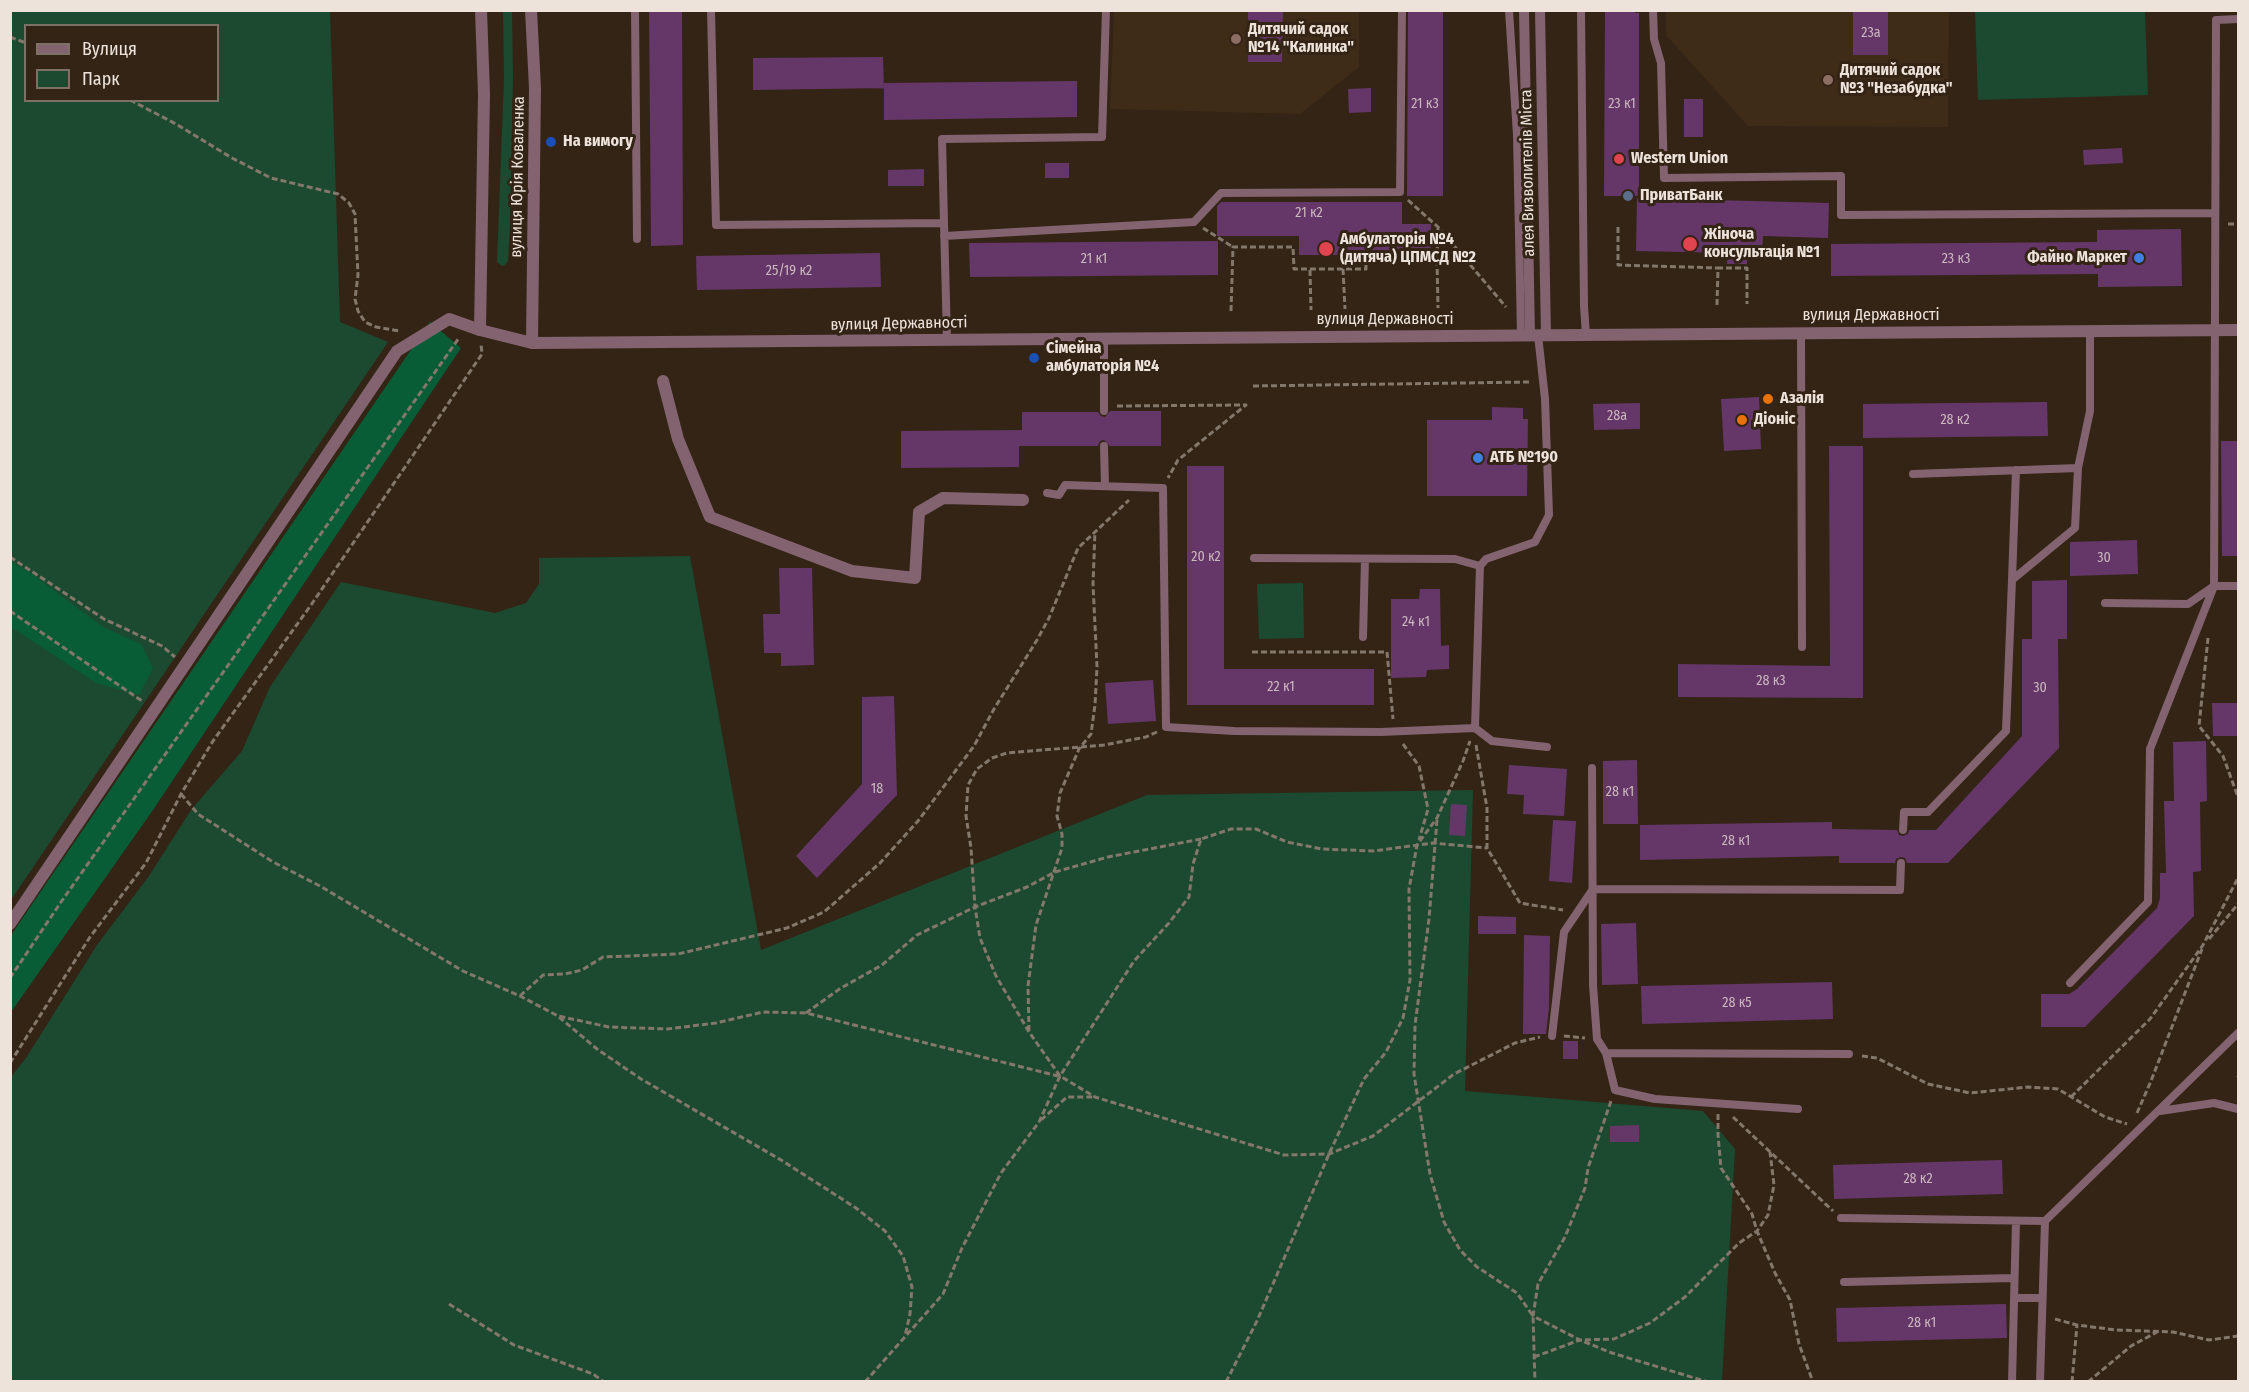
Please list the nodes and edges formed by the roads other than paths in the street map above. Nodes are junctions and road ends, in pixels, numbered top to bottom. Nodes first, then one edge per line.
1 (481, 10) edge
2 (531, 10) edge
3 (635, 10) edge
4 (711, 10) edge
5 (1106, 10) edge
6 (1402, 10) edge
7 (1509, 10) edge
8 (1524, 10) edge
9 (1540, 10) edge
10 (1581, 10) edge
11 (1653, 10) edge
12 (2238, 20) edge
13 (2214, 213) junction
14 (944, 223) junction
15 (944, 236) junction
16 (637, 239) dead end
17 (474, 328) junction
18 (2214, 330) junction
19 (2238, 330) edge
20 (2090, 331) junction
21 (1801, 333) junction
22 (1586, 335) junction
23 (1534, 336) junction
24 (1104, 339) junction
25 (947, 340) junction
26 (532, 343) junction
27 (663, 381) dead end
28 (1104, 409) road end
29 (1104, 446) dead end
30 (2078, 468) junction
31 (2016, 470) junction
32 (1913, 474) dead end
33 (1105, 486) junction
34 (1047, 493) dead end
35 (1023, 500) dead end
36 (1254, 558) dead end
37 (1365, 559) junction
38 (1480, 566) junction
39 (2012, 580) junction
40 (2214, 586) junction
41 (2238, 586) edge
42 (2105, 603) dead end
43 (1363, 637) dead end
44 (1802, 647) dead end
45 (1475, 728) junction
46 (1547, 747) dead end
47 (1592, 768) dead end
48 (1903, 830) dead end
49 (1902, 863) dead end
50 (1593, 889) junction
51 (10, 924) edge
52 (2070, 982) dead end
53 (2238, 1033) edge
54 (1552, 1036) road end
55 (1606, 1053) junction
56 (1849, 1054) road end
57 (1798, 1109) dead end
58 (2238, 1109) edge
59 (2159, 1111) junction
60 (1841, 1218) road end
61 (2016, 1221) junction
62 (2045, 1221) junction
63 (2014, 1278) junction
64 (1844, 1282) dead end
65 (2014, 1298) junction
66 (2042, 1298) junction
67 (2012, 1382) edge
68 (2040, 1382) edge

1 - 17 street
2 - 26 street, вулиця Юрія Коваленка
3 - 16 lane
4 - 14 lane
5 - 14 lane
6 - 15 lane
7 - 23 lane
8 - 23 street, алея Визволителів Міста
9 - 23 street, алея Визволителів Міста
10 - 22 lane
11 - 13 lane
12 - 13 lane
13 - 18 lane
14 - 15 lane
15 - 25 lane
17 - 26 street, вулиця Державності
17 - 51 street, вулиця Державності
18 - 19 street, вулиця Державності
18 - 20 street, вулиця Державності
18 - 40 lane
20 - 21 street, вулиця Державності
20 - 30 lane
21 - 22 street, вулиця Державності
21 - 44 lane
22 - 23 street, вулиця Державності
23 - 24 street, вулиця Державності
23 - 38 lane
24 - 25 street, вулиця Державності
24 - 28 lane
25 - 26 street, вулиця Державності
27 - 35 street
29 - 33 lane
30 - 31 lane
30 - 39 lane
31 - 32 lane
31 - 39 lane
33 - 34 lane
33 - 45 lane
36 - 37 lane
37 - 38 lane
37 - 43 lane
38 - 45 lane
39 - 48 lane
40 - 41 lane
40 - 42 lane
40 - 52 lane
45 - 46 lane
47 - 50 lane
49 - 50 lane
50 - 54 lane
50 - 55 lane
53 - 59 lane
55 - 56 lane
55 - 57 lane
58 - 59 lane
59 - 62 lane
60 - 61 lane
61 - 62 lane
61 - 63 lane
62 - 66 lane
63 - 64 lane
63 - 65 lane
65 - 66 lane
65 - 67 lane
66 - 68 lane

